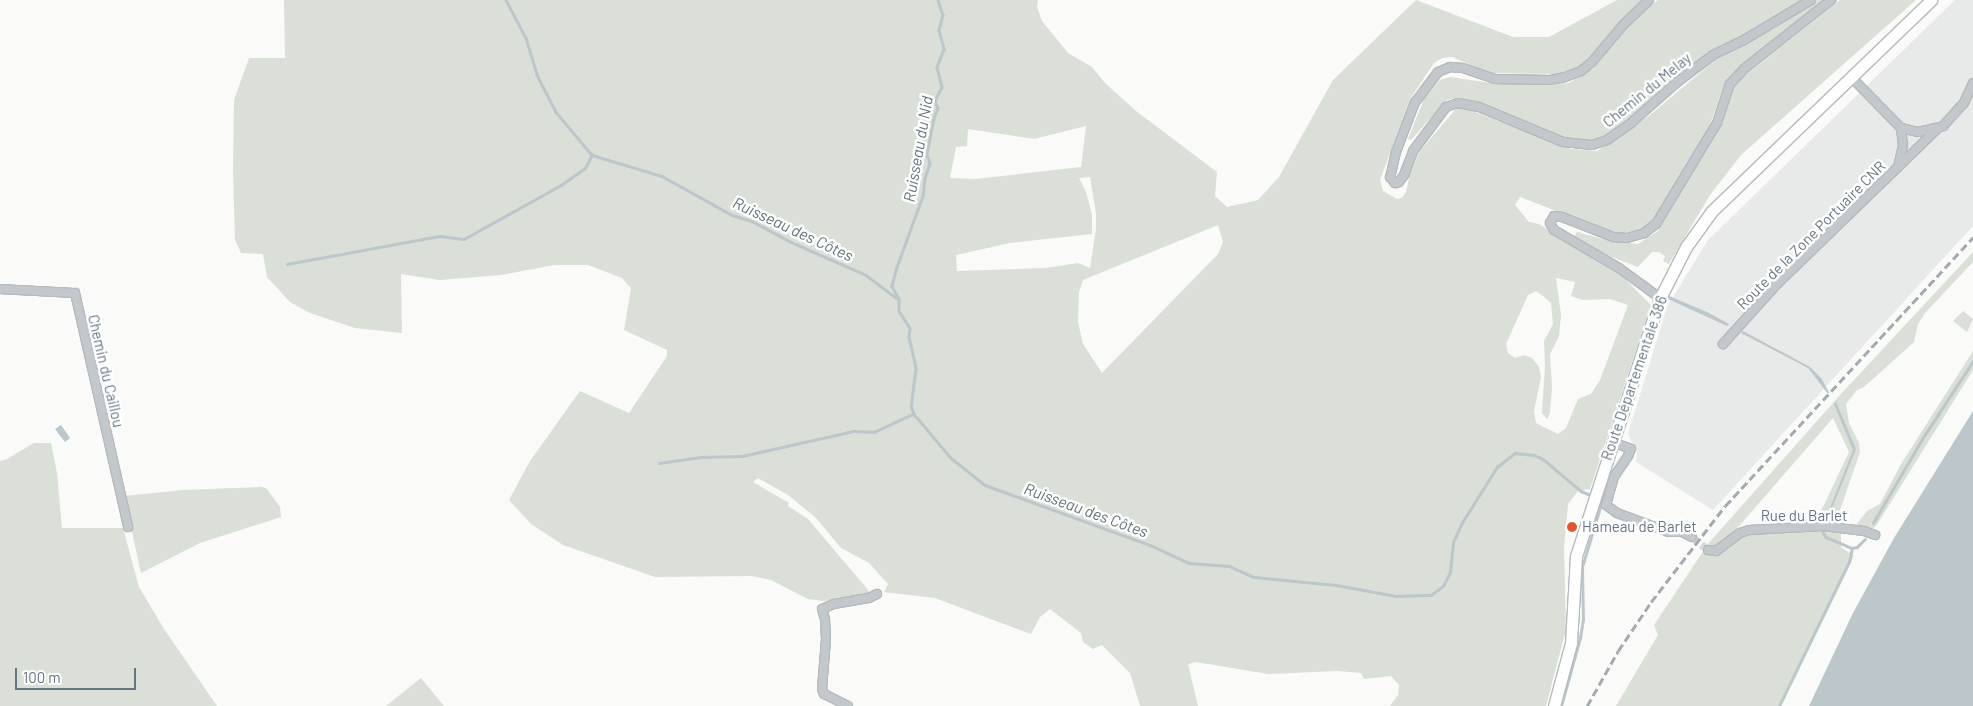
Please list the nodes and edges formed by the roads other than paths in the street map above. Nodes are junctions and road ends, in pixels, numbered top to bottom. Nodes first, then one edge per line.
1 (1649, 0) edge
2 (1811, 0) edge
3 (1831, 0) edge
4 (1931, 0) edge
5 (1851, 77) junction
6 (1973, 83) edge
7 (1901, 128) junction
8 (1937, 129) junction
9 (1898, 168) junction
10 (0, 289) edge
11 (1660, 298) junction
12 (1723, 344) dead end
13 (1612, 442) junction
14 (128, 527) dead end
15 (1875, 534) dead end
16 (1692, 537) tunnel mouth
17 (1708, 550) dead end
18 (877, 594) dead end
19 (848, 706) edge
20 (1554, 706) edge

1 - 2 street, Chemin du Melay
3 - 11 street
4 - 5 main road, Route Départementale 386
5 - 7 street
5 - 11 main road, Route Départementale 386
6 - 8 street, Route de la Zone Portuaire CNR
7 - 8 street
7 - 9 street, Route de la Zone Portuaire CNR
8 - 9 street, Route de la Zone Portuaire CNR
9 - 12 street, Route de la Zone Portuaire CNR
10 - 14 street, Chemin du Caillou
11 - 13 main road, Route Départementale 386
13 - 16 street
13 - 20 main road, Route Départementale 386
15 - 17 street, Rue du Barlet
18 - 19 street

